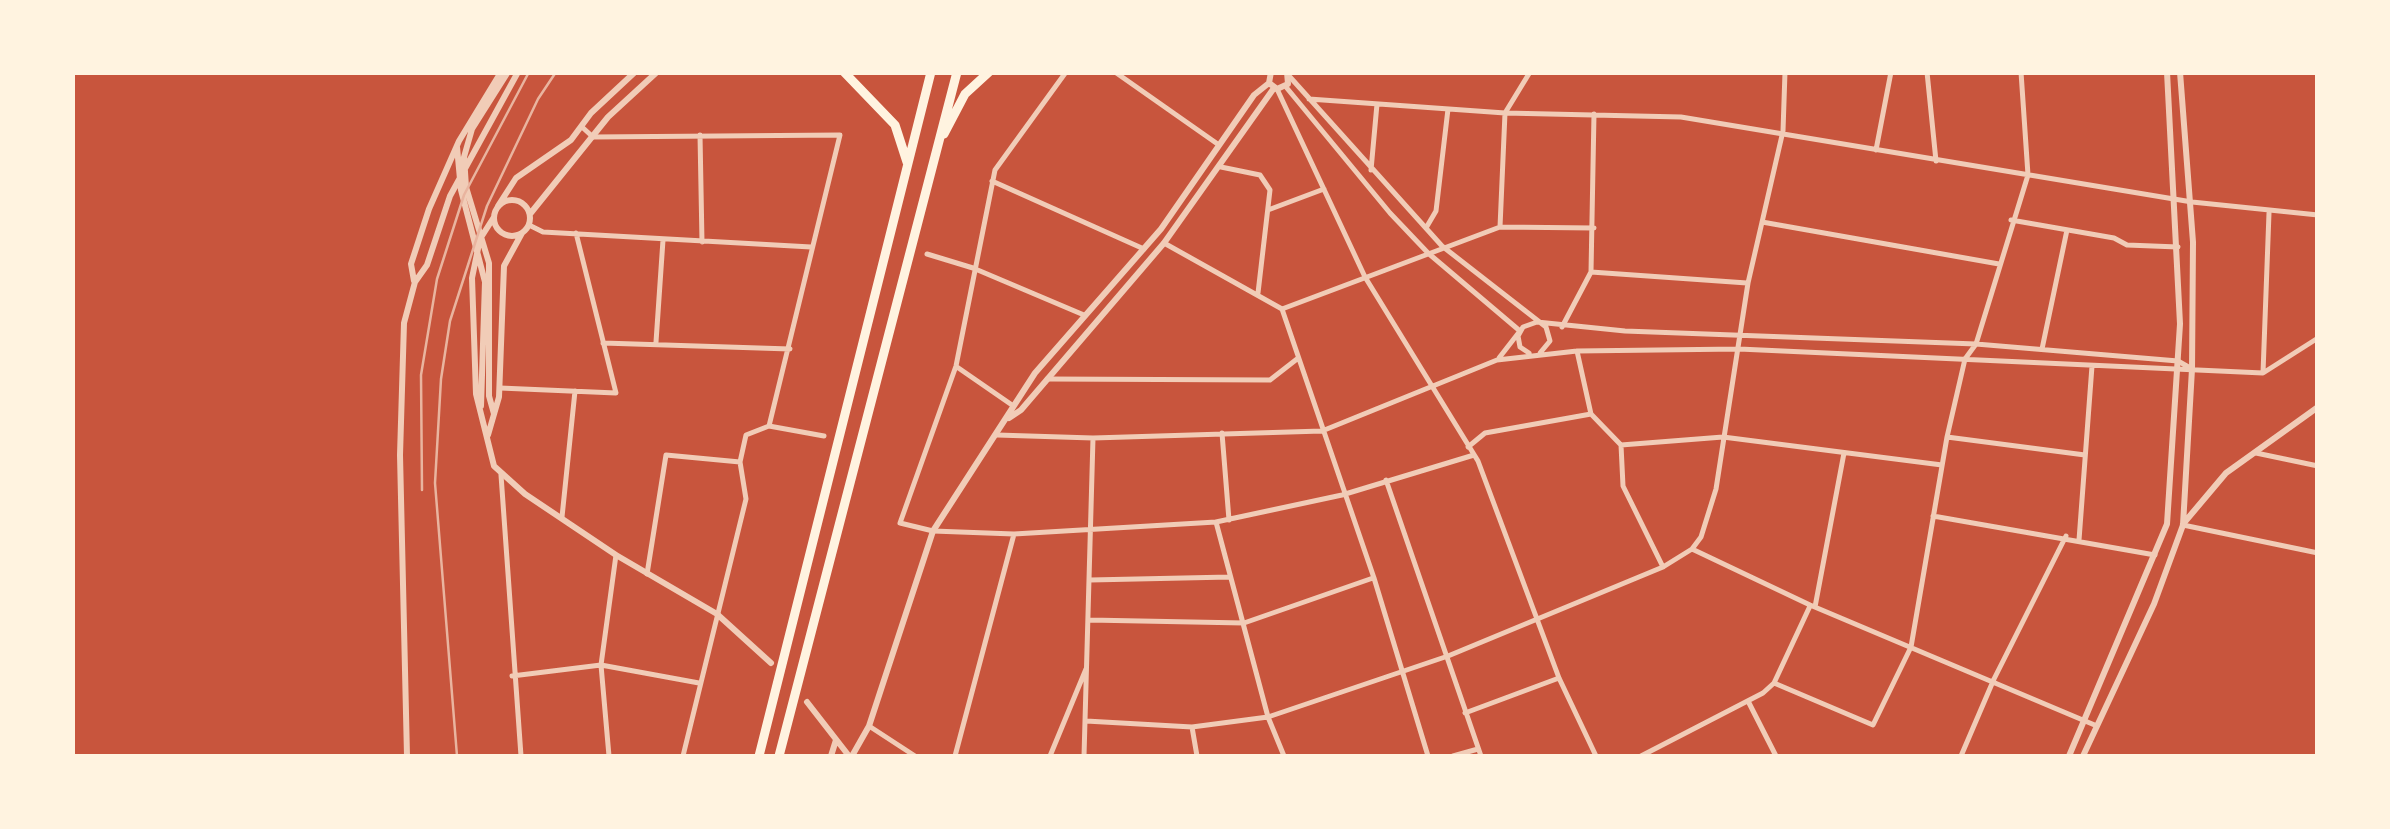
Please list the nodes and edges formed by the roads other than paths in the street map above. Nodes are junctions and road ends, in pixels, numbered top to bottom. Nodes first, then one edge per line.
1 (504, 72) edge
2 (518, 72) edge
3 (635, 72) edge
4 (657, 72) edge
5 (844, 72) edge
6 (931, 72) edge
7 (957, 72) edge
8 (990, 72) edge
9 (1066, 72) edge
10 (1115, 72) edge
11 (1530, 72) edge
12 (1785, 72) edge
13 (1891, 72) edge
14 (1927, 72) edge
15 (2021, 72) edge
16 (2167, 72) edge
17 (2180, 72) edge
18 (1288, 74) edge
19 (1271, 80) edge
20 (1286, 87) junction
21 (1307, 99) junction
22 (1377, 104) junction
23 (1448, 109) junction
24 (1505, 113) junction
25 (1594, 114) junction
26 (582, 128) junction
27 (1783, 131) junction
28 (700, 135) junction
29 (593, 137) junction
30 (1220, 146) junction
31 (461, 148) junction
32 (1876, 150) junction
33 (934, 154) junction
34 (1936, 161) junction
35 (908, 166) junction
36 (1221, 167) junction
37 (1371, 170) junction
38 (2028, 175) junction
39 (992, 181) junction
40 (1324, 188) junction
41 (2176, 198) junction
42 (2192, 202) junction
43 (498, 206) junction
44 (1268, 210) junction
45 (2268, 213) junction
46 (530, 214) junction
47 (2318, 215) edge
48 (494, 217) junction
49 (2011, 220) junction
50 (1762, 222) junction
51 (529, 225) junction
52 (1500, 228) junction
53 (1594, 228) junction
54 (1426, 229) junction
55 (2067, 230) junction
56 (576, 232) junction
57 (522, 233) junction
58 (664, 240) junction
59 (702, 242) junction
60 (1164, 243) junction
61 (1442, 246) junction
62 (2178, 247) junction
63 (811, 248) junction
64 (1144, 249) junction
65 (1428, 253) junction
66 (927, 254) dead end
67 (1999, 264) junction
68 (973, 268) junction
69 (1590, 272) junction
70 (487, 273) junction
71 (1366, 277) junction
72 (414, 282) junction
73 (1748, 283) junction
74 (1258, 293) junction
75 (1282, 309) junction
76 (1084, 315) junction
77 (1542, 324) junction
78 (1562, 327) junction
79 (1520, 331) junction
80 (1740, 336) junction
81 (2318, 338) edge
82 (656, 342) junction
83 (603, 343) junction
84 (1976, 344) junction
85 (1739, 349) junction
86 (2042, 349) junction
87 (790, 350) junction
88 (1577, 350) junction
89 (1534, 354) junction
90 (1297, 359) junction
91 (1966, 359) junction
92 (1497, 360) junction
93 (2178, 361) junction
94 (956, 366) junction
95 (2092, 366) junction
96 (2192, 370) junction
97 (2177, 373) junction
98 (2263, 373) junction
99 (1047, 379) junction
100 (1431, 384) junction
101 (499, 388) junction
102 (574, 391) junction
103 (1012, 405) junction
104 (2318, 407) edge
105 (480, 410) junction
106 (494, 414) junction
107 (1591, 414) junction
108 (1008, 419) junction
109 (769, 426) junction
110 (1322, 431) junction
111 (1222, 433) junction
112 (998, 435) junction
113 (824, 436) dead end
114 (487, 437) junction
115 (1723, 437) junction
116 (1947, 437) junction
117 (1093, 438) junction
118 (1620, 445) junction
119 (1468, 447) junction
120 (2253, 452) junction
121 (1844, 453) junction
122 (1474, 454) junction
123 (2085, 455) junction
124 (740, 462) junction
125 (1942, 465) junction
126 (2318, 466) edge
127 (500, 475) junction
128 (1386, 480) junction
129 (1342, 495) junction
130 (1933, 516) junction
131 (562, 518) junction
132 (1228, 520) junction
133 (1216, 522) junction
134 (2182, 525) junction
135 (1091, 527) junction
136 (934, 531) junction
137 (1014, 534) junction
138 (2066, 536) junction
139 (2079, 540) junction
140 (1692, 549) junction
141 (2318, 553) edge
142 (2155, 554) junction
143 (616, 555) junction
144 (1662, 568) junction
145 (647, 574) junction
146 (1230, 578) junction
147 (1374, 578) junction
148 (1090, 580) junction
149 (1813, 606) junction
150 (716, 614) junction
151 (1088, 620) junction
152 (1539, 620) junction
153 (1244, 623) junction
154 (1912, 646) junction
155 (1448, 656) junction
156 (771, 663) dead end
157 (601, 666) junction
158 (1087, 666) junction
159 (1401, 672) junction
160 (512, 676) junction
161 (1558, 678) junction
162 (1994, 679) junction
163 (699, 683) junction
164 (1774, 683) junction
165 (1748, 701) junction
166 (807, 702) dead end
167 (1466, 713) junction
168 (1268, 717) junction
169 (2086, 719) junction
170 (1086, 721) junction
171 (869, 726) junction
172 (1192, 727) junction
173 (2098, 727) junction
174 (836, 740) junction
175 (1478, 748) junction
176 (407, 756) edge
177 (521, 756) edge
178 (609, 756) edge
179 (683, 756) edge
180 (759, 756) edge
181 (779, 756) edge
182 (831, 756) edge
183 (850, 756) edge
184 (916, 756) edge
185 (955, 756) edge
186 (1050, 756) edge
187 (1084, 756) edge
188 (1197, 756) edge
189 (1284, 756) edge
190 (1428, 756) edge
191 (1453, 756) edge
192 (1481, 756) edge
193 (1596, 756) edge
194 (1641, 756) edge
195 (1776, 756) edge
196 (1961, 756) edge
197 (2069, 756) edge
198 (2083, 756) edge

1 - 31 street
2 - 72 street
3 - 26 street
4 - 29 street
5 - 35 highway
6 - 35 highway
7 - 33 highway
8 - 33 highway
9 - 39 street
10 - 30 street
11 - 24 street
12 - 27 street
13 - 32 street
14 - 34 street
15 - 38 street
16 - 41 street
17 - 42 street
18 - 20 street
18 - 21 street
19 - 20 street
19 - 30 street
19 - 36 street
19 - 40 street
20 - 65 street
21 - 22 street
21 - 37 street
22 - 23 street
22 - 37 street
23 - 24 street
23 - 54 street
24 - 25 street
24 - 52 street
25 - 27 street
25 - 53 street
26 - 29 street
26 - 43 street
27 - 32 street
27 - 50 street
28 - 29 street
28 - 59 street
28 - 63 street
29 - 46 street
30 - 64 street
31 - 70 street
31 - 72 street
32 - 34 street
33 - 181 highway
34 - 38 street
35 - 180 highway
36 - 44 street
36 - 60 street
37 - 54 street
38 - 41 street
38 - 49 street
39 - 64 street
39 - 68 street
40 - 44 street
40 - 71 street
41 - 42 street
41 - 62 street
42 - 45 street
42 - 96 street
43 - 46 street
43 - 48 street
44 - 74 street
45 - 47 street
45 - 98 street
46 - 51 street
48 - 57 street
48 - 105 street
49 - 55 street
49 - 67 street
50 - 67 street
50 - 73 street
51 - 56 street
51 - 57 street
52 - 53 street
52 - 61 street
53 - 69 street
54 - 61 street
55 - 62 street
55 - 86 street
56 - 58 street
56 - 83 street
57 - 101 street
58 - 59 street
58 - 82 street
59 - 63 street
60 - 74 street
60 - 99 street
61 - 65 street
61 - 77 street
62 - 93 street
63 - 87 street
64 - 76 street
65 - 71 street
65 - 79 street
66 - 68 street
67 - 84 street
68 - 76 street
68 - 94 street
69 - 73 street
69 - 78 street
70 - 105 street
70 - 106 street
71 - 75 street
71 - 100 street
72 - 176 street
73 - 80 street
74 - 75 street
75 - 90 street
76 - 103 street
77 - 78 street
77 - 79 street
77 - 89 street
78 - 80 street
79 - 89 street
79 - 92 street
80 - 84 street
80 - 85 street
81 - 98 street
82 - 83 street
82 - 87 street
83 - 102 street
84 - 86 street
84 - 91 street
85 - 88 street
85 - 91 street
85 - 115 street
86 - 93 street
87 - 109 street
88 - 89 street
88 - 107 street
89 - 92 street
90 - 99 street
90 - 110 street
91 - 95 street
91 - 116 street
92 - 100 street
93 - 96 street
93 - 97 street
94 - 103 street
94 - 136 street
95 - 97 street
95 - 123 street
96 - 97 street
96 - 98 street
96 - 134 street
97 - 142 street
99 - 108 street
100 - 110 street
100 - 119 street
101 - 102 street
101 - 106 street
102 - 131 street
103 - 108 street
104 - 120 street
105 - 114 street
106 - 114 street
107 - 118 street
107 - 119 street
108 - 112 street
109 - 113 street
109 - 124 street
110 - 111 street
110 - 129 street
111 - 117 street
111 - 132 street
112 - 117 street
112 - 136 street
114 - 127 street
115 - 118 street
115 - 121 street
115 - 140 street
116 - 123 street
116 - 125 street
117 - 135 street
118 - 144 street
119 - 122 street
120 - 126 street
120 - 134 street
121 - 125 street
121 - 149 street
122 - 128 street
122 - 152 street
123 - 139 street
124 - 145 street
124 - 150 street
125 - 130 street
127 - 131 street
127 - 160 street
128 - 129 street
128 - 155 street
129 - 132 street
129 - 147 street
130 - 138 street
130 - 154 street
131 - 143 street
132 - 133 street
133 - 135 street
133 - 146 street
134 - 141 street
134 - 173 street
135 - 137 street
135 - 148 street
136 - 137 street
136 - 171 street
137 - 185 street
138 - 139 street
138 - 162 street
139 - 142 street
140 - 144 street
140 - 149 street
142 - 169 street
143 - 145 street
143 - 157 street
144 - 152 street
145 - 150 street
146 - 148 street
146 - 153 street
147 - 153 street
147 - 159 street
148 - 151 street
149 - 154 street
149 - 164 street
150 - 156 street
150 - 163 street
151 - 153 street
151 - 158 street
152 - 155 street
152 - 161 street
153 - 168 street
154 - 162 street
154 - 164 street
155 - 159 street
155 - 167 street
157 - 160 street
157 - 163 street
157 - 178 street
158 - 170 street
158 - 186 street
159 - 168 street
159 - 190 street
160 - 177 street
161 - 167 street
161 - 193 street
162 - 169 street
162 - 196 street
163 - 179 street
164 - 165 street
165 - 194 street
165 - 195 street
166 - 174 street
167 - 175 street
168 - 172 street
168 - 189 street
169 - 173 street
169 - 197 street
170 - 172 street
170 - 187 street
171 - 183 street
171 - 184 street
172 - 188 street
173 - 198 street
174 - 182 street
174 - 183 street
175 - 191 street
175 - 192 street

